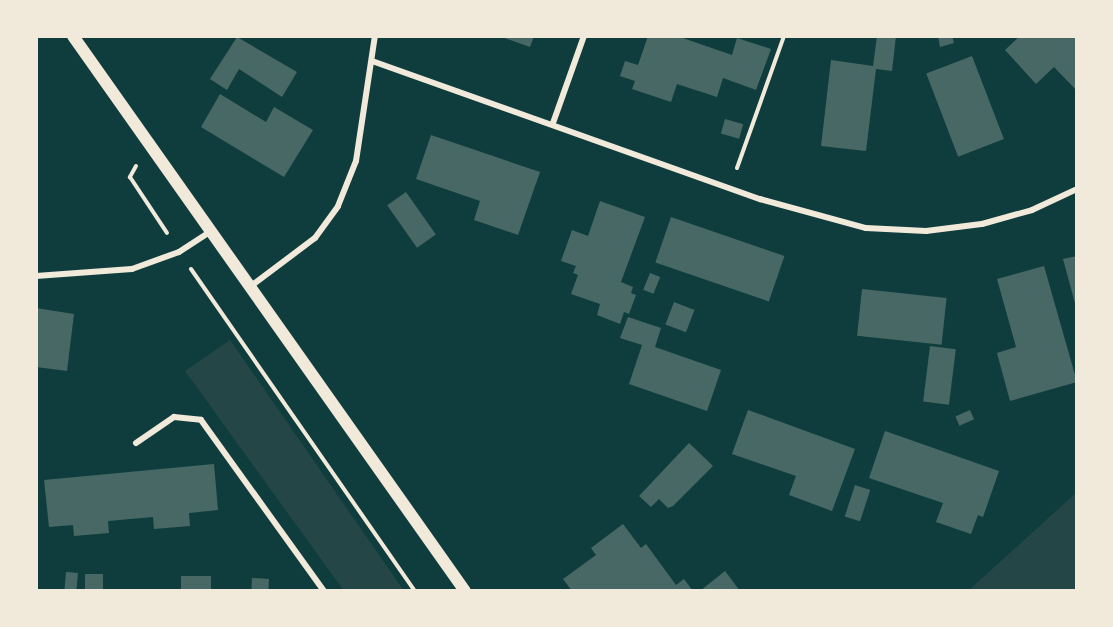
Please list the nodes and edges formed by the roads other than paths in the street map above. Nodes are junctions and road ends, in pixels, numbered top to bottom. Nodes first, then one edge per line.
1 (72, 36) edge
2 (375, 36) edge
3 (584, 36) edge
4 (372, 61) junction
5 (554, 123) junction
6 (1077, 189) edge
7 (211, 231) junction
8 (36, 276) edge
9 (251, 286) junction
10 (136, 443) dead end
11 (324, 591) edge
12 (465, 591) edge

1 - 7 main road
2 - 4 street
3 - 5 street
4 - 5 street
4 - 9 street
5 - 6 street
7 - 8 street
7 - 9 main road
9 - 12 main road
10 - 11 street

